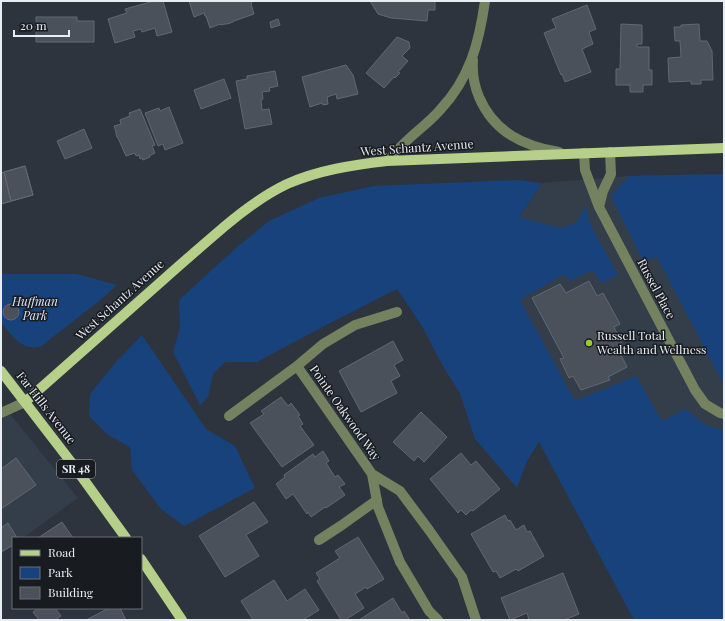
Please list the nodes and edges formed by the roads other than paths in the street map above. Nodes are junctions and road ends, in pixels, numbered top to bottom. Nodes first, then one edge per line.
1 (485, 1) edge
2 (474, 52) junction
3 (724, 148) edge
4 (610, 152) junction
5 (584, 153) junction
6 (569, 154) junction
7 (387, 161) junction
8 (599, 207) junction
9 (397, 312) dead end
10 (297, 366) junction
11 (1, 371) edge
12 (25, 402) junction
13 (1, 413) edge
14 (724, 414) edge
15 (229, 416) dead end
16 (372, 474) junction
17 (377, 500) junction
18 (125, 537) edge
19 (319, 540) dead end
20 (142, 560) edge
21 (182, 620) edge
22 (438, 620) edge
23 (476, 620) edge

1 - 2 street
2 - 6 street
2 - 7 street
3 - 4 main road, West Schantz Avenue
4 - 5 main road, West Schantz Avenue
4 - 8 street
5 - 6 main road, West Schantz Avenue
5 - 8 street, Russel Place
6 - 7 main road, West Schantz Avenue
7 - 12 main road, West Schantz Avenue
8 - 14 street, Russel Place
9 - 10 street, Pointe Oakwood Way
10 - 15 street, Pointe Oakwood Way
10 - 16 street, Pointe Oakwood Way
11 - 12 main road, Far Hills Avenue / SR 48
12 - 13 street
12 - 18 main road, Far Hills Avenue / SR 48
16 - 17 street, Pointe Oakwood Way
16 - 23 street, Pointe Oakwood Way
17 - 19 street
17 - 22 street, Pointe Oakwood Way
20 - 21 main road

